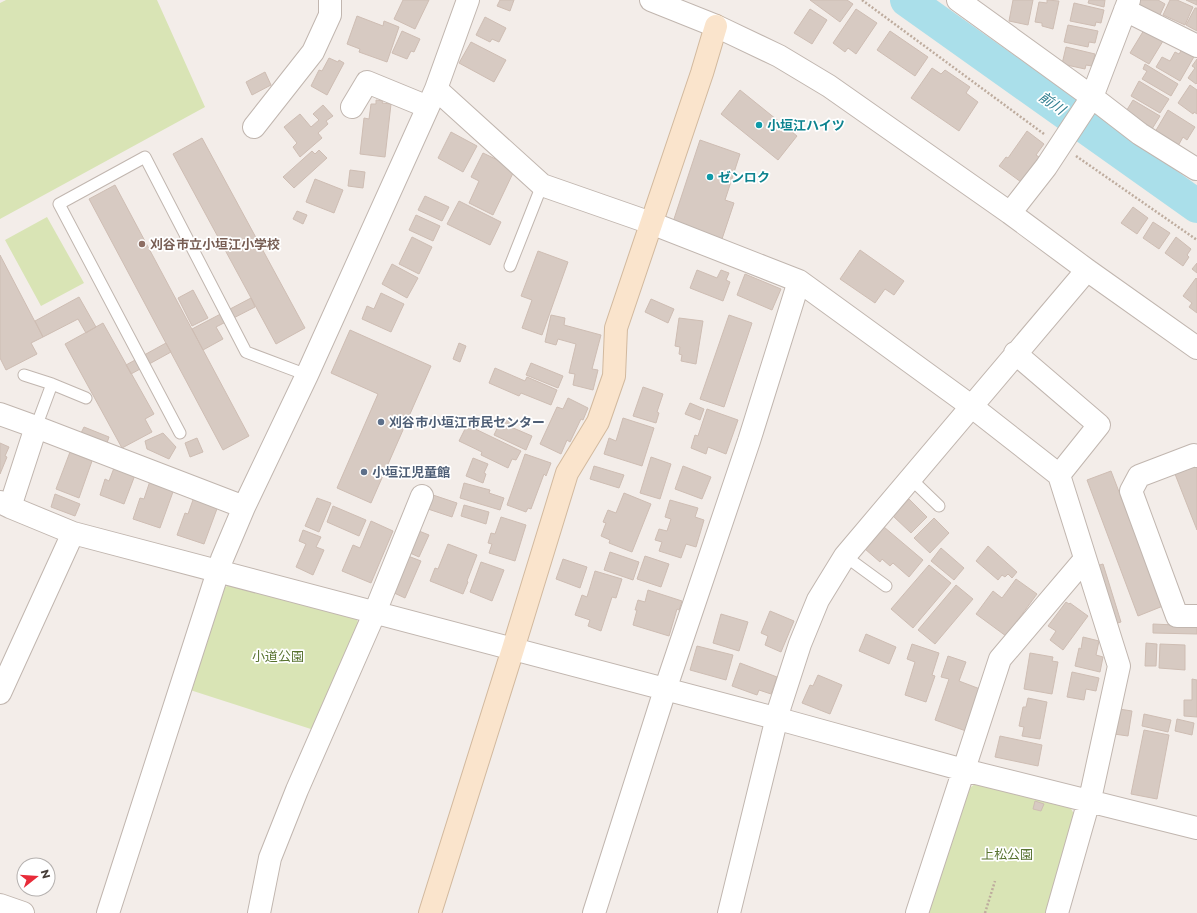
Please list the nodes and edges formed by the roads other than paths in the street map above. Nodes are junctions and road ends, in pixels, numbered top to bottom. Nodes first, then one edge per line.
1 (330, 0) edge
2 (468, 0) edge
3 (651, 0) edge
4 (958, 0) edge
5 (1127, 5) edge
6 (716, 26) junction
7 (1197, 46) edge
8 (432, 98) junction
9 (1091, 98) junction
10 (352, 107) dead end
11 (254, 127) dead end
12 (1197, 169) edge
13 (542, 185) junction
14 (1010, 213) junction
15 (651, 223) junction
16 (510, 266) dead end
17 (1087, 270) junction
18 (799, 281) junction
19 (1197, 348) edge
20 (1015, 353) junction
21 (24, 375) dead end
22 (307, 375) junction
23 (52, 384) junction
24 (86, 398) dead end
25 (972, 406) junction
26 (0, 414) edge
27 (36, 427) junction
28 (180, 433) dead end
29 (1197, 456) edge
30 (1059, 475) junction
31 (910, 478) junction
32 (422, 496) dead end
33 (5, 504) edge
34 (939, 506) dead end
35 (244, 507) junction
36 (73, 533) junction
37 (845, 556) junction
38 (1084, 559) junction
39 (218, 571) junction
40 (886, 586) dead end
41 (375, 612) junction
42 (1197, 616) edge
43 (513, 649) junction
44 (665, 690) junction
45 (0, 693) edge
46 (775, 718) junction
47 (964, 770) junction
48 (1089, 801) junction
49 (1197, 828) edge
50 (0, 905) edge
51 (23, 913) edge
52 (108, 913) edge
53 (259, 913) edge
54 (430, 913) edge
55 (594, 913) edge
56 (729, 913) edge
57 (918, 913) edge
58 (1058, 913) edge

1 - 11 street
2 - 8 street
3 - 6 street
4 - 9 street
5 - 7 street
5 - 9 street
6 - 14 street
6 - 15 street
8 - 10 street
8 - 13 street
8 - 22 street
9 - 12 street
9 - 14 street
13 - 15 street
13 - 16 lane
14 - 17 street
15 - 18 street
15 - 43 street
17 - 19 street
17 - 20 street
18 - 25 street
18 - 44 street
20 - 25 street
20 - 30 street
21 - 23 lane
22 - 28 lane
22 - 35 street
23 - 24 lane
23 - 27 lane
25 - 30 street
25 - 31 street
26 - 27 street
27 - 33 street
27 - 35 street
29 - 42 street
30 - 38 street
31 - 34 lane
31 - 37 street
32 - 41 street
33 - 36 street
35 - 39 street
36 - 39 street
36 - 45 street
37 - 40 lane
37 - 46 street
38 - 47 street
38 - 48 street
39 - 41 street
39 - 52 street
41 - 43 street
41 - 53 street
43 - 44 street
43 - 54 street
44 - 46 street
44 - 55 street
46 - 47 street
46 - 56 street
47 - 48 street
47 - 57 street
48 - 49 street
48 - 58 street
50 - 51 street

